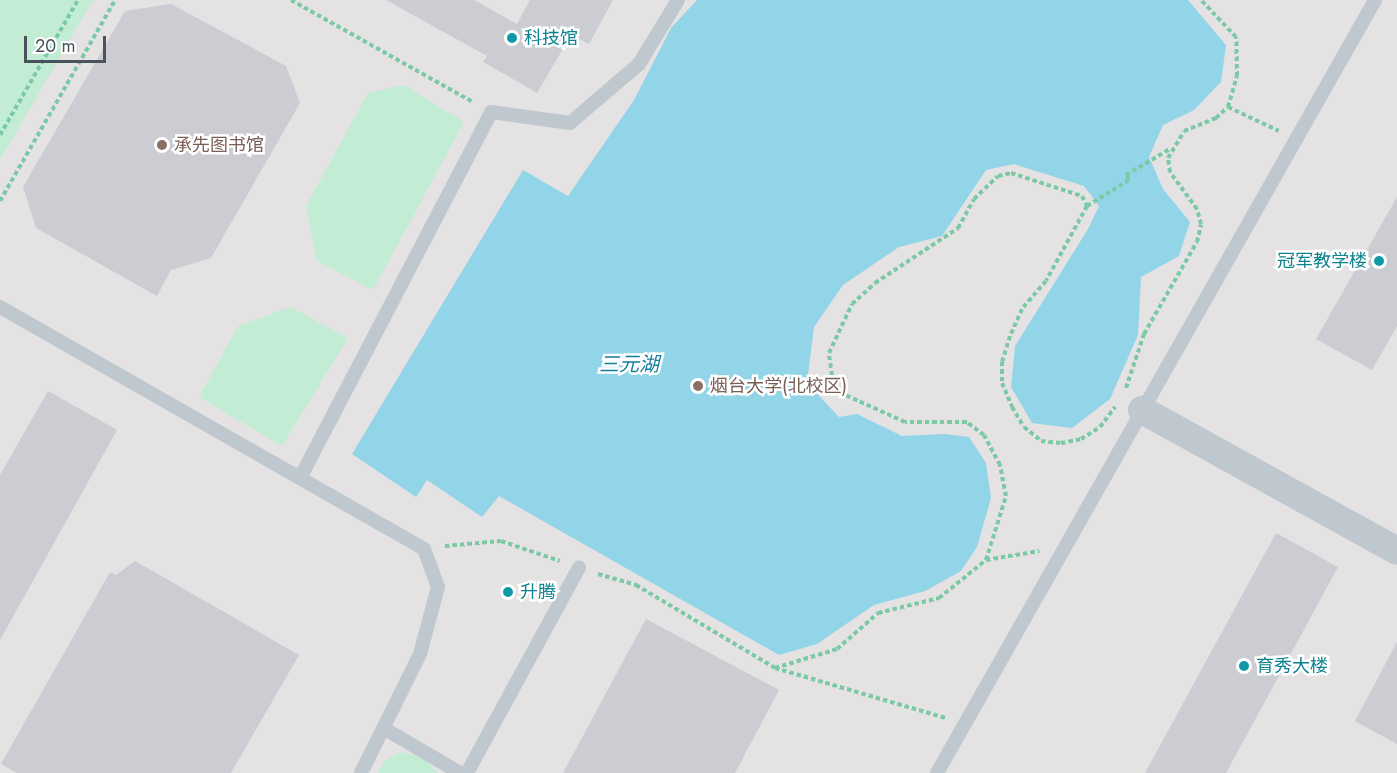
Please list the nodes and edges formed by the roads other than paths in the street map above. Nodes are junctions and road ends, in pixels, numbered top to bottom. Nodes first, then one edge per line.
1 (678, 0) edge
2 (1375, 0) edge
3 (0, 307) edge
4 (1127, 404) junction
5 (300, 478) junction
6 (1397, 550) edge
7 (579, 568) road end
8 (385, 729) junction
9 (360, 773) edge
10 (460, 773) edge
11 (466, 773) edge
12 (938, 773) edge

1 - 5 lane
2 - 4 lane
3 - 5 lane
4 - 6 street
4 - 12 lane
5 - 8 lane
7 - 11 lane
8 - 9 lane
8 - 10 lane

